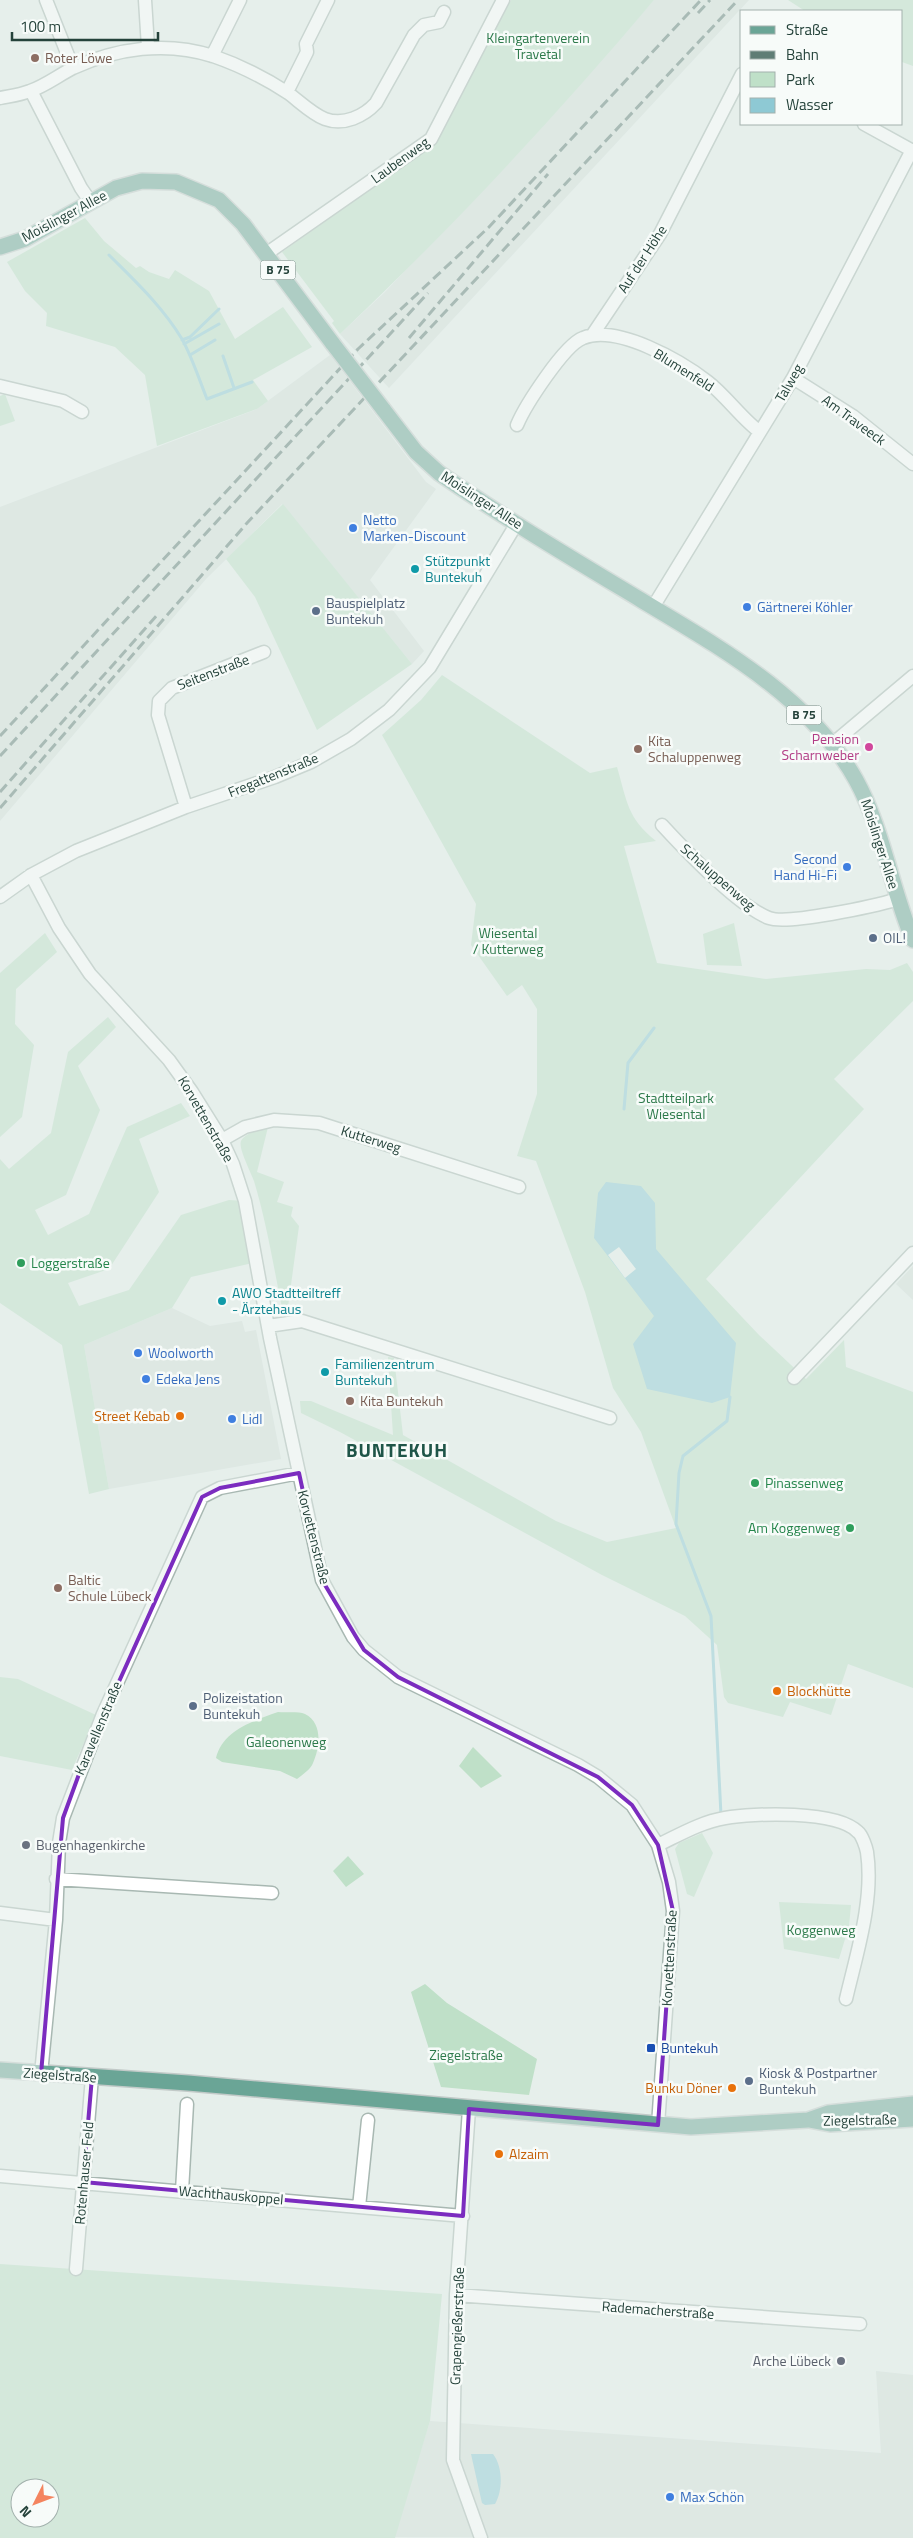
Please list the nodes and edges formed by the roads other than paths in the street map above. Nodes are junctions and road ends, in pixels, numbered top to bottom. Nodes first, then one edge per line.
1 (46, 0) edge
2 (145, 0) edge
3 (240, 0) edge
4 (328, 0) edge
5 (503, 0) edge
6 (444, 12) dead end
7 (148, 47) junction
8 (212, 56) junction
9 (74, 68) junction
10 (740, 78) edge
11 (31, 91) junction
12 (287, 92) junction
13 (0, 98) edge
14 (866, 125) edge
15 (912, 150) edge
16 (90, 201) junction
17 (0, 247) edge
18 (266, 254) junction
19 (593, 334) junction
20 (793, 378) junction
21 (0, 386) edge
22 (82, 412) dead end
23 (517, 425) dead end
24 (760, 432) junction
25 (913, 464) edge
26 (517, 523) junction
27 (653, 607) junction
28 (264, 652) dead end
29 (913, 676) edge
30 (831, 745) junction
31 (186, 807) junction
32 (662, 825) dead end
33 (31, 875) junction
34 (0, 897) edge
35 (898, 899) junction
36 (913, 940) edge
37 (222, 1140) junction
38 (519, 1187) dead end
39 (913, 1253) edge
40 (268, 1326) junction
41 (794, 1378) dead end
42 (610, 1418) dead end
43 (299, 1473) junction
44 (658, 1845) junction
45 (56, 1879) junction
46 (272, 1893) dead end
47 (0, 1913) edge
48 (56, 1920) junction
49 (846, 1998) dead end
50 (0, 2070) edge
51 (41, 2074) junction
52 (92, 2077) junction
53 (187, 2104) dead end
54 (913, 2104) edge
55 (469, 2109) junction
56 (913, 2119) edge
57 (368, 2120) dead end
58 (808, 2120) junction
59 (658, 2125) junction
60 (0, 2176) edge
61 (83, 2182) junction
62 (182, 2191) junction
63 (359, 2206) junction
64 (463, 2216) junction
65 (76, 2269) dead end
66 (456, 2295) junction
67 (860, 2324) dead end
68 (481, 2538) edge

1 - 9 street
2 - 7 street
3 - 8 street
4 - 12 street
5 - 18 street, Laubenweg
6 - 12 street
7 - 8 street
7 - 9 street
8 - 12 street
9 - 11 street
10 - 19 street, Auf der Höhe
11 - 13 street
11 - 16 street
14 - 15 street
15 - 20 street, Talweg
16 - 17 main road, Moislinger Allee / B 75
16 - 18 main road, Moislinger Allee / B 75
18 - 26 main road, Moislinger Allee / B 75, bridge
19 - 23 street, Auf der Höhe
19 - 24 street, Blumenfeld
20 - 24 street, Talweg
20 - 25 street, Am Traveeck
21 - 22 street
24 - 27 street, Talweg
26 - 27 main road, Moislinger Allee / B 75
26 - 31 street, Fregattenstraße
27 - 30 main road, Moislinger Allee / B 75
28 - 31 street, Seitenstraße
29 - 30 street
30 - 35 main road, Moislinger Allee / B 75
31 - 33 street, Fregattenstraße
32 - 35 street, Schaluppenweg
33 - 34 street, Fregattenstraße
33 - 37 street, Korvettenstraße
35 - 36 main road, Moislinger Allee / B 75
37 - 38 street, Kutterweg
37 - 40 street, Korvettenstraße
39 - 41 street
40 - 42 street
40 - 43 street, Korvettenstraße
43 - 44 street, Korvettenstraße
43 - 45 street, Karavellenstraße
44 - 49 street
44 - 59 street, Korvettenstraße
45 - 46 street
45 - 48 street, Karavellenstraße
47 - 48 street
48 - 51 street, Karavellenstraße
50 - 51 main road, Ziegelstraße
51 - 52 main road, Ziegelstraße
52 - 55 main road, Ziegelstraße
52 - 61 street, Rotenhauser Feld
53 - 62 street
54 - 58 main road, Ziegelstraße
55 - 59 main road, Ziegelstraße
55 - 64 street, Grapengießerstraße
56 - 58 main road, Ziegelstraße
57 - 63 street
58 - 59 main road, Ziegelstraße
60 - 61 street, Wachthauskoppel
61 - 62 street, Wachthauskoppel
61 - 65 street, Rotenhauser Feld
62 - 63 street, Wachthauskoppel
63 - 64 street, Wachthauskoppel
64 - 66 street, Grapengießerstraße
66 - 67 street, Rademacherstraße
66 - 68 street, Grapengießerstraße

